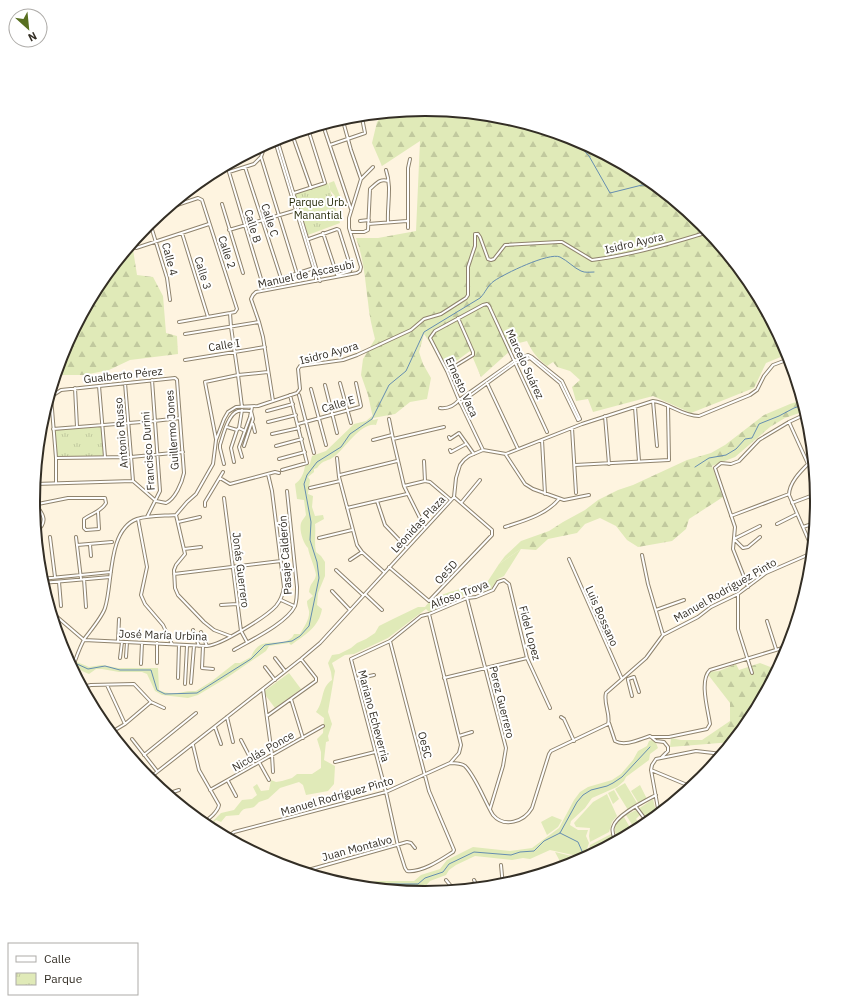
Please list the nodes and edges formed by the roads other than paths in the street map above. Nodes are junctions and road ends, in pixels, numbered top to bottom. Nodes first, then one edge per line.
1 (363, 122) edge
2 (344, 125) edge
3 (325, 130) edge
4 (310, 134) edge
5 (348, 138) junction
6 (294, 140) edge
7 (330, 145) junction
8 (279, 146) edge
9 (279, 146) edge
10 (262, 153) edge
11 (261, 157) junction
12 (410, 159) dead end
13 (245, 167) junction
14 (372, 167) dead end
15 (386, 170) dead end
16 (361, 179) junction
17 (388, 181) junction
18 (311, 188) junction
19 (294, 193) junction
20 (182, 203) edge
21 (222, 204) dead end
22 (298, 210) junction
23 (351, 210) junction
24 (279, 215) junction
25 (262, 220) junction
26 (369, 220) junction
27 (360, 221) dead end
28 (407, 221) junction
29 (388, 222) junction
30 (210, 224) junction
31 (368, 224) junction
32 (245, 225) junction
33 (408, 228) dead end
34 (153, 230) edge
35 (230, 230) junction
36 (351, 232) junction
37 (182, 233) junction
38 (323, 234) junction
39 (701, 234) edge
40 (307, 239) junction
41 (157, 241) junction
42 (136, 248) dead end
43 (314, 268) junction
44 (243, 273) dead end
45 (297, 274) junction
46 (281, 279) junction
47 (320, 280) junction
48 (316, 281) junction
49 (170, 300) dead end
50 (230, 313) junction
51 (208, 317) junction
52 (458, 318) junction
53 (180, 322) dead end
54 (259, 322) junction
55 (231, 327) junction
56 (184, 334) dead end
57 (265, 347) junction
58 (234, 352) junction
59 (528, 357) junction
60 (185, 360) dead end
61 (784, 361) edge
62 (515, 362) junction
63 (447, 371) junction
64 (268, 372) junction
65 (238, 375) junction
66 (152, 380) junction
67 (177, 380) joint
68 (487, 382) junction
69 (125, 383) junction
70 (340, 383) dead end
71 (356, 383) dead end
72 (325, 385) dead end
73 (99, 386) junction
74 (74, 388) junction
75 (311, 389) dead end
76 (55, 394) edge
77 (290, 395) junction
78 (299, 395) dead end
79 (459, 400) junction
80 (273, 401) junction
81 (653, 401) junction
82 (460, 403) junction
83 (293, 404) junction
84 (635, 406) junction
85 (668, 406) junction
86 (242, 407) junction
87 (252, 407) junction
88 (440, 408) dead end
89 (51, 410) edge
90 (242, 410) junction
91 (267, 410) dead end
92 (347, 410) junction
93 (251, 411) junction
94 (332, 414) junction
95 (296, 415) junction
96 (605, 416) junction
97 (801, 417) edge
98 (180, 418) junction
99 (319, 418) junction
100 (389, 419) dead end
101 (306, 421) junction
102 (154, 422) junction
103 (268, 422) dead end
104 (789, 422) junction
105 (128, 423) junction
106 (252, 423) junction
107 (351, 423) dead end
108 (298, 424) junction
109 (103, 425) junction
110 (77, 426) junction
111 (227, 427) junction
112 (444, 427) dead end
113 (299, 428) junction
114 (572, 428) junction
115 (53, 429) junction
116 (238, 429) junction
117 (245, 431) junction
118 (255, 432) dead end
119 (547, 432) dead end
120 (337, 433) dead end
121 (272, 434) dead end
122 (392, 434) junction
123 (449, 438) dead end
124 (302, 439) junction
125 (393, 439) junction
126 (216, 440) junction
127 (373, 440) dead end
128 (542, 440) junction
129 (466, 444) junction
130 (326, 445) dead end
131 (244, 446) dead end
132 (276, 446) dead end
133 (657, 446) dead end
134 (518, 449) junction
135 (450, 450) dead end
136 (483, 450) junction
137 (183, 452) junction
138 (305, 452) junction
139 (314, 452) dead end
140 (474, 454) junction
141 (506, 454) junction
142 (157, 456) junction
143 (105, 457) junction
144 (131, 457) junction
145 (242, 457) dead end
146 (56, 458) junction
147 (336, 458) dead end
148 (279, 459) dead end
149 (397, 461) junction
150 (424, 461) dead end
151 (639, 461) junction
152 (234, 462) dead end
153 (224, 464) dead end
154 (609, 464) junction
155 (575, 465) junction
156 (282, 470) dead end
157 (223, 472) dead end
158 (279, 473) dead end
159 (268, 474) junction
160 (340, 475) junction
161 (220, 478) junction
162 (425, 480) junction
163 (480, 480) dead end
164 (133, 481) junction
165 (340, 481) junction
166 (56, 483) junction
167 (41, 484) edge
168 (404, 486) junction
169 (310, 488) dead end
170 (287, 491) dead end
171 (576, 493) dead end
172 (408, 494) junction
173 (545, 494) junction
174 (789, 494) junction
175 (589, 495) dead end
176 (810, 496) edge
177 (454, 497) junction
178 (224, 498) dead end
179 (559, 499) junction
180 (156, 500) junction
181 (452, 500) junction
182 (377, 501) junction
183 (460, 503) junction
184 (792, 503) junction
185 (40, 504) edge
186 (205, 506) dead end
187 (347, 508) junction
188 (40, 512) edge
189 (98, 512) junction
190 (797, 514) junction
191 (176, 515) junction
192 (732, 516) junction
193 (147, 517) junction
194 (200, 517) dead end
195 (138, 519) junction
196 (178, 522) junction
197 (777, 524) dead end
198 (809, 525) edge
199 (760, 526) dead end
200 (41, 527) edge
201 (505, 527) dead end
202 (803, 527) junction
203 (425, 528) junction
204 (352, 530) junction
205 (50, 537) dead end
206 (76, 537) dead end
207 (760, 537) dead end
208 (319, 538) dead end
209 (734, 539) junction
210 (808, 539) edge
211 (112, 542) dead end
212 (90, 544) junction
213 (77, 545) junction
214 (201, 547) dead end
215 (407, 548) junction
216 (184, 549) junction
217 (362, 552) junction
218 (642, 555) dead end
219 (806, 555) edge
220 (91, 556) dead end
221 (569, 559) dead end
222 (350, 560) dead end
223 (281, 561) junction
224 (232, 567) junction
225 (389, 567) junction
226 (336, 570) dead end
227 (111, 572) junction
228 (384, 572) junction
229 (174, 574) junction
230 (80, 576) junction
231 (110, 577) junction
232 (55, 578) junction
233 (47, 579) edge
234 (82, 579) junction
235 (55, 582) junction
236 (59, 582) junction
237 (508, 582) joint
238 (48, 583) edge
239 (748, 588) junction
240 (332, 591) dead end
241 (364, 594) junction
242 (738, 594) junction
243 (467, 598) junction
244 (281, 600) junction
245 (684, 600) dead end
246 (237, 604) junction
247 (221, 605) dead end
248 (62, 606) dead end
249 (294, 606) junction
250 (86, 607) dead end
251 (350, 610) junction
252 (382, 610) dead end
253 (656, 610) junction
254 (428, 614) junction
255 (58, 618) edge
256 (119, 619) dead end
257 (767, 621) dead end
258 (193, 630) dead end
259 (241, 631) junction
260 (201, 632) dead end
261 (663, 635) junction
262 (230, 636) junction
263 (84, 640) junction
264 (120, 641) junction
265 (390, 641) junction
266 (127, 642) junction
267 (142, 642) junction
268 (248, 642) junction
269 (157, 643) junction
270 (172, 644) junction
271 (179, 645) junction
272 (187, 645) junction
273 (194, 646) junction
274 (199, 646) junction
275 (203, 646) junction
276 (207, 646) junction
277 (781, 648) edge
278 (234, 650) dead end
279 (776, 650) junction
280 (126, 657) dead end
281 (353, 657) joint
282 (120, 658) dead end
283 (275, 658) dead end
284 (527, 658) junction
285 (301, 659) junction
286 (749, 659) junction
287 (75, 662) edge
288 (157, 663) dead end
289 (141, 664) dead end
290 (265, 666) dead end
291 (485, 668) junction
292 (213, 669) dead end
293 (286, 671) junction
294 (752, 673) dead end
295 (374, 675) dead end
296 (626, 675) junction
297 (178, 678) dead end
298 (444, 678) junction
299 (356, 679) junction
300 (622, 679) junction
301 (628, 679) junction
302 (275, 680) junction
303 (191, 683) dead end
304 (185, 684) dead end
305 (107, 685) junction
306 (87, 686) edge
307 (263, 689) junction
308 (639, 692) dead end
309 (632, 696) dead end
310 (291, 699) junction
311 (151, 702) junction
312 (164, 708) dead end
313 (550, 708) dead end
314 (196, 713) dead end
315 (267, 716) junction
316 (227, 717) junction
317 (561, 717) dead end
318 (609, 722) junction
319 (125, 724) junction
320 (323, 726) dead end
321 (215, 727) junction
322 (116, 730) edge
323 (472, 732) dead end
324 (459, 736) junction
325 (651, 737) junction
326 (303, 738) junction
327 (132, 739) dead end
328 (241, 740) dead end
329 (574, 741) junction
330 (233, 742) dead end
331 (193, 744) junction
332 (221, 744) dead end
333 (375, 752) junction
334 (144, 754) junction
335 (715, 754) edge
336 (272, 755) junction
337 (661, 757) junction
338 (259, 762) junction
339 (334, 762) dead end
340 (450, 763) junction
341 (254, 765) junction
342 (651, 770) junction
343 (157, 771) junction
344 (272, 772) dead end
345 (153, 774) edge
346 (424, 775) junction
347 (228, 780) junction
348 (269, 780) dead end
349 (686, 784) edge
350 (179, 790) dead end
351 (210, 790) junction
352 (172, 792) edge
353 (386, 792) junction
354 (656, 795) junction
355 (236, 796) dead end
356 (636, 807) junction
357 (658, 808) edge
358 (490, 810) junction
359 (644, 818) edge
360 (208, 820) edge
361 (231, 834) edge
362 (614, 837) edge
363 (398, 846) junction
364 (415, 848) dead end
365 (501, 865) dead end
366 (312, 869) edge
367 (409, 871) joint
368 (502, 878) edge
369 (446, 880) dead end
370 (474, 880) dead end
371 (475, 883) edge
372 (451, 886) edge

1 - 5 street
2 - 5 street
3 - 7 street
4 - 18 street
5 - 7 street
5 - 16 street
6 - 18 street
7 - 23 street
8 - 19 street
9 - 22 street
10 - 11 street
11 - 13 street
11 - 24 street
12 - 28 street
13 - 25 street, Calle C
13 - 32 street, Calle B
14 - 16 street, Manuel de Ascasubi
15 - 17 street
16 - 23 street, Manuel de Ascasubi
17 - 26 street
17 - 29 street
18 - 19 street
19 - 22 street
20 - 30 street, Calle 2
21 - 35 street
22 - 24 street
22 - 40 street
23 - 36 street, Manuel de Ascasubi
24 - 25 street
24 - 45 street
25 - 32 street
25 - 46 street, Calle C
26 - 27 street
26 - 31 street
28 - 29 street
28 - 33 street
29 - 31 street
30 - 37 street
30 - 50 street, Calle 2
31 - 36 street
32 - 35 street
32 - 46 street, Calle B
34 - 41 street, Calle 4
35 - 44 street
36 - 47 street, Manuel de Ascasubi
37 - 41 street
37 - 51 street, Calle 3
38 - 38 street
38 - 40 street
39 - 77 street, Isidro Ayora
40 - 43 street
40 - 47 street
41 - 42 street
41 - 49 street, Calle 4
43 - 45 street
43 - 48 street
45 - 46 street
47 - 48 street, Manuel de Ascasubi
48 - 54 street, Manuel de Ascasubi
50 - 51 street
50 - 55 street
51 - 53 street
52 - 62 street, Marcelo Suárez
52 - 63 street
52 - 63 street, Ernesto Vaca
54 - 55 street
54 - 57 street, Manuel de Ascasubi
55 - 56 street
55 - 58 street
57 - 58 street, Calle I
57 - 64 street, Manuel de Ascasubi
58 - 60 street, Calle I
58 - 65 street
59 - 59 street
59 - 62 street
61 - 85 street
62 - 68 street
62 - 119 street, Marcelo Suárez
63 - 79 street, Ernesto Vaca
64 - 65 street
64 - 80 street, Manuel de Ascasubi
65 - 86 street
65 - 126 street
66 - 67 street, Gualberto Pérez
66 - 69 street, Gualberto Pérez
66 - 102 street, Francisco Durini
67 - 98 street, Guillermo Jones
68 - 79 street
68 - 82 street
68 - 134 street
69 - 73 street, Gualberto Pérez
69 - 105 street, Antonio Russo
70 - 92 street
71 - 92 street, Calle E
72 - 94 street
73 - 74 street, Gualberto Pérez
73 - 109 street
74 - 76 street, Gualberto Pérez
74 - 110 street
75 - 99 street
77 - 80 street
77 - 83 street
78 - 101 street
79 - 82 street, Ernesto Vaca
79 - 88 street
80 - 87 street
81 - 84 street
81 - 85 street
81 - 133 street
82 - 136 street, Ernesto Vaca
83 - 91 street
83 - 95 street
84 - 96 street
84 - 151 street
85 - 151 street
86 - 87 street
86 - 126 street
87 - 93 street
89 - 115 street
90 - 93 street
90 - 111 street
90 - 116 street
92 - 94 street, Calle E
92 - 107 street
93 - 106 street
93 - 117 street
94 - 99 street, Calle E
94 - 120 street
95 - 103 street
95 - 108 street
96 - 114 street
96 - 154 street
97 - 104 street
98 - 102 street
98 - 137 street, Guillermo Jones
99 - 101 street, Calle E
99 - 130 street
100 - 122 street
101 - 108 street, Calle E
101 - 139 street
102 - 105 street
102 - 142 street, Francisco Durini
104 - 174 street
104 - 192 street
105 - 109 street
105 - 144 street, Antonio Russo
106 - 118 street
106 - 131 street
108 - 113 street
109 - 110 street
109 - 143 street
110 - 115 street
111 - 116 street
111 - 153 street
112 - 125 street
113 - 121 street
113 - 124 street
114 - 128 street
114 - 155 street
115 - 146 street
116 - 117 street
116 - 152 street
117 - 145 street
122 - 125 street
122 - 127 street
123 - 129 street
124 - 132 street
124 - 138 street
125 - 149 street
126 - 191 street
128 - 134 street
128 - 173 street
129 - 135 street
129 - 140 street
134 - 141 street
136 - 140 street, Leonidas Plaza
136 - 141 street
137 - 142 street
137 - 180 street, Guillermo Jones
138 - 148 street
138 - 156 street
140 - 177 street, Leonidas Plaza
141 - 173 street
142 - 144 street
142 - 180 street, Francisco Durini
143 - 144 street
143 - 146 street
144 - 164 street, Antonio Russo
146 - 166 street
147 - 160 street
149 - 160 street
149 - 168 street
150 - 162 street
151 - 154 street
154 - 155 street
155 - 171 street
157 - 161 street
158 - 159 street
159 - 161 street
159 - 223 street
160 - 165 street
161 - 186 street
162 - 168 street
162 - 181 street
163 - 183 street
164 - 166 street
164 - 180 street
165 - 169 street
165 - 187 street
166 - 167 street
168 - 172 street
170 - 249 street, Pasaje Calderón
172 - 182 street
172 - 203 street
173 - 179 street
174 - 184 street
174 - 192 street
175 - 179 street
176 - 184 street
177 - 181 street, Leonidas Plaza
177 - 183 street
178 - 224 street, Jonás Guerrero
179 - 201 street
180 - 193 street, Francisco Durini
181 - 203 street, Leonidas Plaza
182 - 187 street
182 - 215 street
183 - 225 street, Oe5D
184 - 190 street
185 - 189 street
187 - 204 street
188 - 200 street
189 - 189 street
190 - 197 street
190 - 202 street
191 - 193 street
191 - 196 street
192 - 209 street
193 - 195 street
194 - 196 street
195 - 227 street
195 - 270 street
196 - 216 street
198 - 202 street
199 - 209 street
202 - 210 street
203 - 215 street, Leonidas Plaza
204 - 208 street
204 - 217 street
205 - 232 street
206 - 213 street
207 - 209 street
209 - 239 street
211 - 212 street
212 - 213 street
212 - 220 street
213 - 230 street
214 - 216 street
215 - 225 street, Leonidas Plaza
216 - 229 street
217 - 222 street
217 - 228 street
218 - 253 street
219 - 239 street, Manuel Rodríguez Pinto
221 - 300 street, Luis Bossano
223 - 224 street
223 - 244 street
224 - 229 street
224 - 246 street, Jonás Guerrero
225 - 228 street, Leonidas Plaza
226 - 241 street
227 - 230 street
227 - 231 street
228 - 241 street, Leonidas Plaza
229 - 262 street
230 - 232 street
230 - 234 street
231 - 234 street
231 - 263 street
232 - 233 street
232 - 235 street
234 - 236 street
234 - 250 street
235 - 236 street
235 - 238 street
236 - 248 street
237 - 243 street, Alfoso Troya
237 - 284 street, Fidel Lopez
239 - 242 street, Manuel Rodríguez Pinto
240 - 251 street
241 - 251 street, Leonidas Plaza
241 - 252 street
242 - 261 street, Manuel Rodríguez Pinto
242 - 286 street
243 - 254 street, Alfoso Troya
243 - 291 street, Perez Guerrero
244 - 249 street
244 - 259 street, José María Urbina
245 - 253 street
246 - 247 street
246 - 259 street, Jonás Guerrero
249 - 268 street, Pasaje Calderón
251 - 285 street, Leonidas Plaza
253 - 261 street
254 - 265 street, Alfoso Troya
254 - 298 street
255 - 263 street
256 - 264 street
257 - 279 street
258 - 274 street
259 - 262 street, José María Urbina
259 - 268 street, Jonás Guerrero
260 - 276 street
261 - 296 street, Manuel Rodríguez Pinto
262 - 276 street, José María Urbina
263 - 264 street, José María Urbina
263 - 287 street
264 - 266 street, José María Urbina
264 - 282 street
265 - 281 street, Alfoso Troya
265 - 346 street, Oe5C
266 - 267 street, José María Urbina
266 - 280 street
267 - 269 street, José María Urbina
267 - 289 street
268 - 278 street, Pasaje Calderón
269 - 270 street, José María Urbina
269 - 288 street
270 - 271 street, José María Urbina
271 - 272 street, José María Urbina
271 - 297 street
272 - 273 street, José María Urbina
272 - 304 street
273 - 274 street, José María Urbina
273 - 303 street
274 - 275 street, José María Urbina
275 - 276 street, José María Urbina
275 - 292 street
277 - 279 street
279 - 286 street
281 - 299 street, Mariano Echeverria
283 - 293 street
284 - 291 street
284 - 313 street, Fidel Lopez
285 - 293 street, Leonidas Plaza
285 - 310 street
286 - 294 street
286 - 325 street
290 - 302 street
291 - 298 street
291 - 358 street, Perez Guerrero
293 - 302 street, Leonidas Plaza
295 - 299 street
296 - 300 street, Manuel Rodríguez Pinto
296 - 301 street
298 - 324 street
299 - 333 street, Mariano Echeverria
300 - 318 street, Manuel Rodríguez Pinto
301 - 308 street
301 - 309 street
302 - 307 street, Leonidas Plaza
305 - 306 street
305 - 311 street
305 - 319 street
307 - 315 street
307 - 316 street, Leonidas Plaza
310 - 315 street
310 - 326 street
311 - 312 street
311 - 319 street
314 - 334 street
315 - 336 street
316 - 321 street, Leonidas Plaza
316 - 330 street
317 - 329 street
318 - 325 street
318 - 329 street
319 - 322 street
320 - 326 street, Nicolás Ponce
321 - 331 street, Leonidas Plaza
321 - 332 street
323 - 324 street
324 - 340 street
325 - 337 street
326 - 336 street, Nicolás Ponce
327 - 334 street
328 - 341 street
329 - 358 street
331 - 343 street, Leonidas Plaza
331 - 351 street
333 - 339 street
333 - 353 street, Mariano Echeverria
334 - 343 street
335 - 337 street
336 - 338 street, Nicolás Ponce
336 - 344 street
337 - 342 street
338 - 341 street, Nicolás Ponce
338 - 348 street
340 - 346 street, Manuel Rodríguez Pinto
340 - 358 street
341 - 347 street, Nicolás Ponce
342 - 349 street
342 - 354 street
343 - 345 street, Leonidas Plaza
346 - 353 street, Manuel Rodríguez Pinto
346 - 367 street, Oe5C
347 - 351 street, Nicolás Ponce
347 - 355 street
350 - 352 street
351 - 360 street
353 - 361 street, Manuel Rodríguez Pinto
353 - 363 street, Mariano Echeverria
354 - 356 street
354 - 357 street
356 - 359 street
356 - 362 street
363 - 364 street, Juan Montalvo
363 - 366 street, Juan Montalvo
363 - 367 street, Mariano Echeverria
365 - 368 street
369 - 372 street
370 - 371 street

